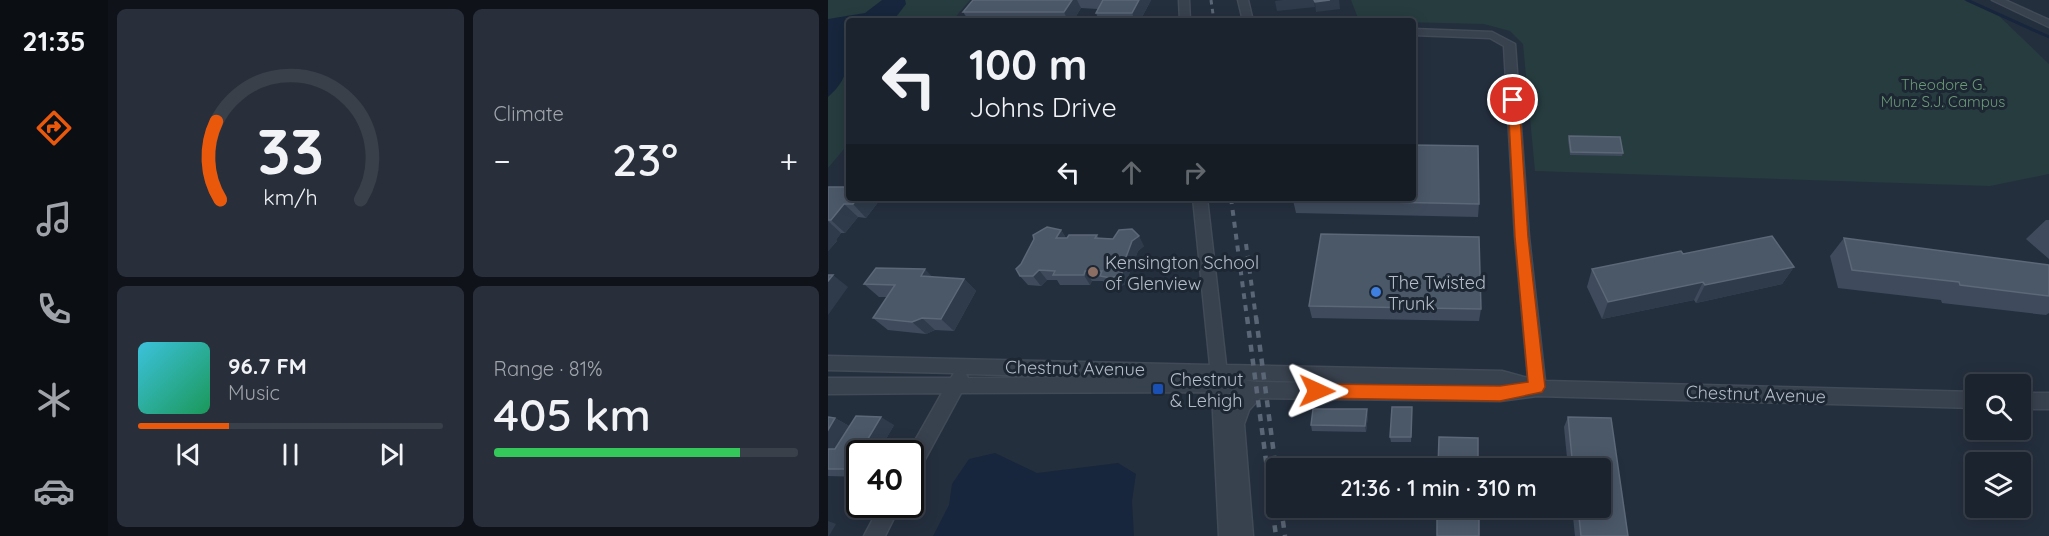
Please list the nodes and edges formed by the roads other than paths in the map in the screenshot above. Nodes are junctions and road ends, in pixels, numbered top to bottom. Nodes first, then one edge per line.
1 (1184, 0) edge
2 (1243, 0) edge
3 (1997, 0) edge
4 (1185, 18) edge
5 (1247, 18) edge
6 (2049, 24) edge
7 (1416, 32) edge
8 (1200, 201) edge
9 (828, 363) edge
10 (968, 366) junction
11 (1219, 378) junction
12 (956, 385) junction
13 (828, 386) edge
14 (1537, 387) junction
15 (1256, 390) junction
16 (1965, 400) edge
17 (2031, 401) edge
18 (2049, 402) edge
19 (924, 443) edge
20 (884, 518) edge
21 (874, 536) edge
22 (1229, 536) edge
23 (1243, 536) edge

1 - 4 street
2 - 5 street
3 - 6 street
7 - 14 street
8 - 11 street
9 - 10 street, Chestnut Avenue
10 - 11 street, Chestnut Avenue
10 - 12 street
11 - 12 street, Chestnut Avenue
11 - 14 street, Chestnut Avenue
11 - 15 street, Chestnut Avenue
11 - 22 street
12 - 13 street, Chestnut Avenue
12 - 19 street
14 - 15 street, Chestnut Avenue
14 - 16 street, Chestnut Avenue
15 - 23 street
17 - 18 street
20 - 21 street

